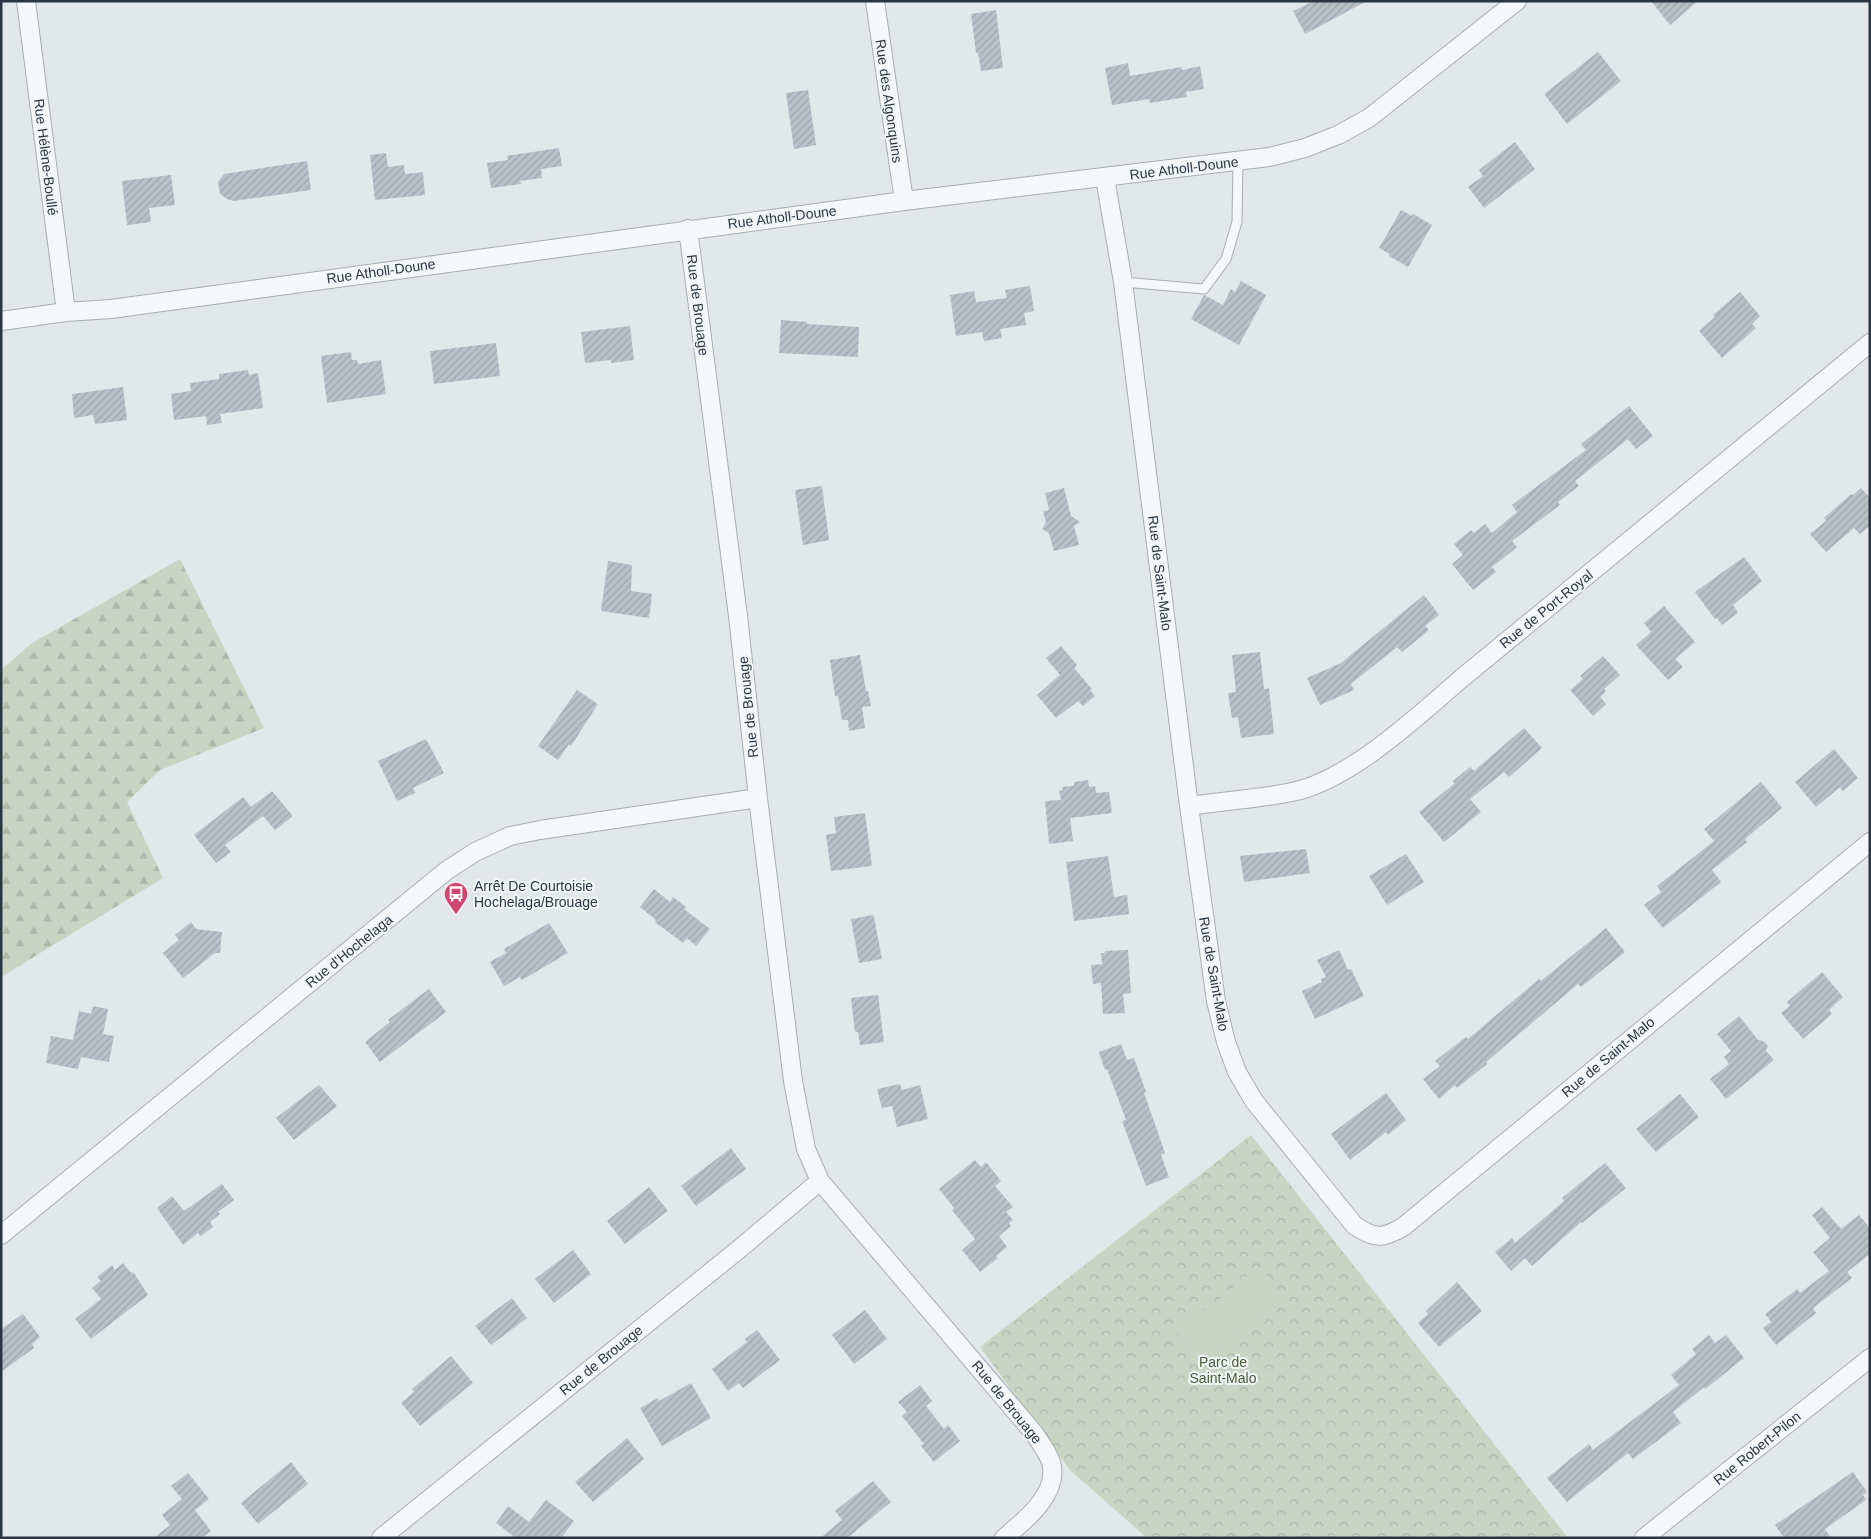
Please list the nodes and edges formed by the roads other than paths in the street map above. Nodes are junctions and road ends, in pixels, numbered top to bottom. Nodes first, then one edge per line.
1 (26, 1) edge
2 (874, 1) edge
3 (1518, 1) edge
4 (1238, 161) junction
5 (1105, 178) junction
6 (904, 201) junction
7 (688, 229) junction
8 (1123, 282) junction
9 (66, 312) junction
10 (1, 322) edge
11 (1870, 343) edge
12 (758, 798) junction
13 (1189, 806) junction
14 (1870, 842) edge
15 (820, 1181) junction
16 (1, 1235) edge
17 (1870, 1358) edge
18 (381, 1538) edge
19 (1004, 1538) edge
20 (1644, 1538) edge

1 - 9 street, Rue Hélène-Boullé
2 - 6 street, Rue des Algonquins
3 - 4 street, Rue Atholl-Doune
4 - 5 street, Rue Atholl-Doune
4 - 8 lane
5 - 6 street, Rue Atholl-Doune
5 - 8 street, Rue de Saint-Malo
6 - 7 street, Rue Atholl-Doune
7 - 9 street, Rue Atholl-Doune
7 - 12 street, Rue de Brouage
8 - 13 street, Rue de Saint-Malo
9 - 10 street, Rue Atholl-Doune
11 - 13 street, Rue de Port-Royal
12 - 15 street, Rue de Brouage
12 - 16 street, Rue d'Hochelaga
13 - 14 street, Rue de Saint-Malo
15 - 18 street, Rue de Brouage
15 - 19 street, Rue de Brouage
17 - 20 street, Rue Robert-Pilon

